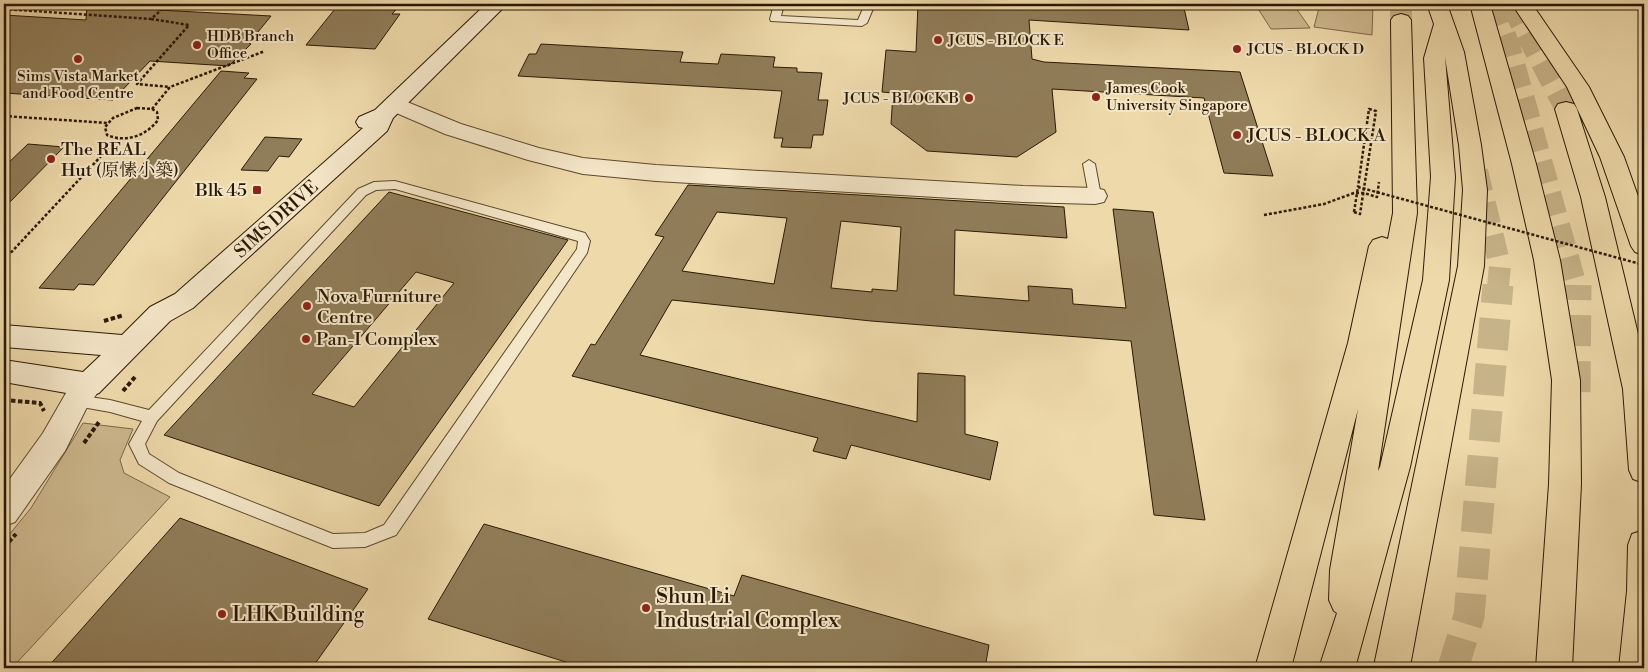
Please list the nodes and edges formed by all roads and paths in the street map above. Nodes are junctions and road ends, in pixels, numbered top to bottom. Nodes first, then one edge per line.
1 (168, 4) edge
2 (497, 4) edge
3 (779, 4) edge
4 (870, 4) edge
5 (1480, 4) edge
6 (1522, 4) edge
7 (4, 9) edge
8 (1440, 14) edge
9 (151, 19) junction
10 (1401, 20) tunnel mouth
11 (265, 51) dead end
12 (170, 87) junction
13 (152, 109) junction
14 (389, 109) junction
15 (1566, 110) tunnel mouth
16 (4, 116) edge
17 (108, 123) junction
18 (1402, 134) junction
19 (117, 139) junction
20 (1089, 164) dead end
21 (1358, 187) junction
22 (1364, 193) junction
23 (1095, 196) joint
24 (1264, 215) dead end
25 (1644, 246) edge
26 (4, 260) edge
27 (1644, 265) edge
28 (130, 312) dead end
29 (102, 321) dead end
30 (4, 336) edge
31 (127, 346) junction
32 (4, 371) edge
33 (83, 393) junction
34 (152, 417) junction
35 (1644, 470) edge
36 (4, 512) edge
37 (1644, 545) edge
38 (1341, 654) edge
39 (1393, 661) dead end
40 (1273, 668) edge
41 (1554, 668) edge
42 (1637, 668) edge

1 - 9 path
2 - 14 street, SIMS DRIVE
3 - 4 lane
5 - 41 highway
6 - 25 highway
7 - 9 path
8 - 38 highway
8 - 39 highway
9 - 12 path
10 - 18 highway
11 - 12 path
12 - 13 path
13 - 17 path
13 - 19 path
14 - 23 street
14 - 31 street, SIMS DRIVE
15 - 35 highway
16 - 17 path
17 - 19 path
18 - 38 highway
18 - 40 highway
19 - 26 path
20 - 23 lane
21 - 22 path, bridge
21 - 22 path
21 - 27 path, bridge
22 - 24 path
28 - 29 path
30 - 31 street
31 - 33 street, SIMS DRIVE
32 - 33 street
33 - 34 lane
33 - 36 street, SIMS DRIVE
34 - 34 lane
37 - 42 highway

